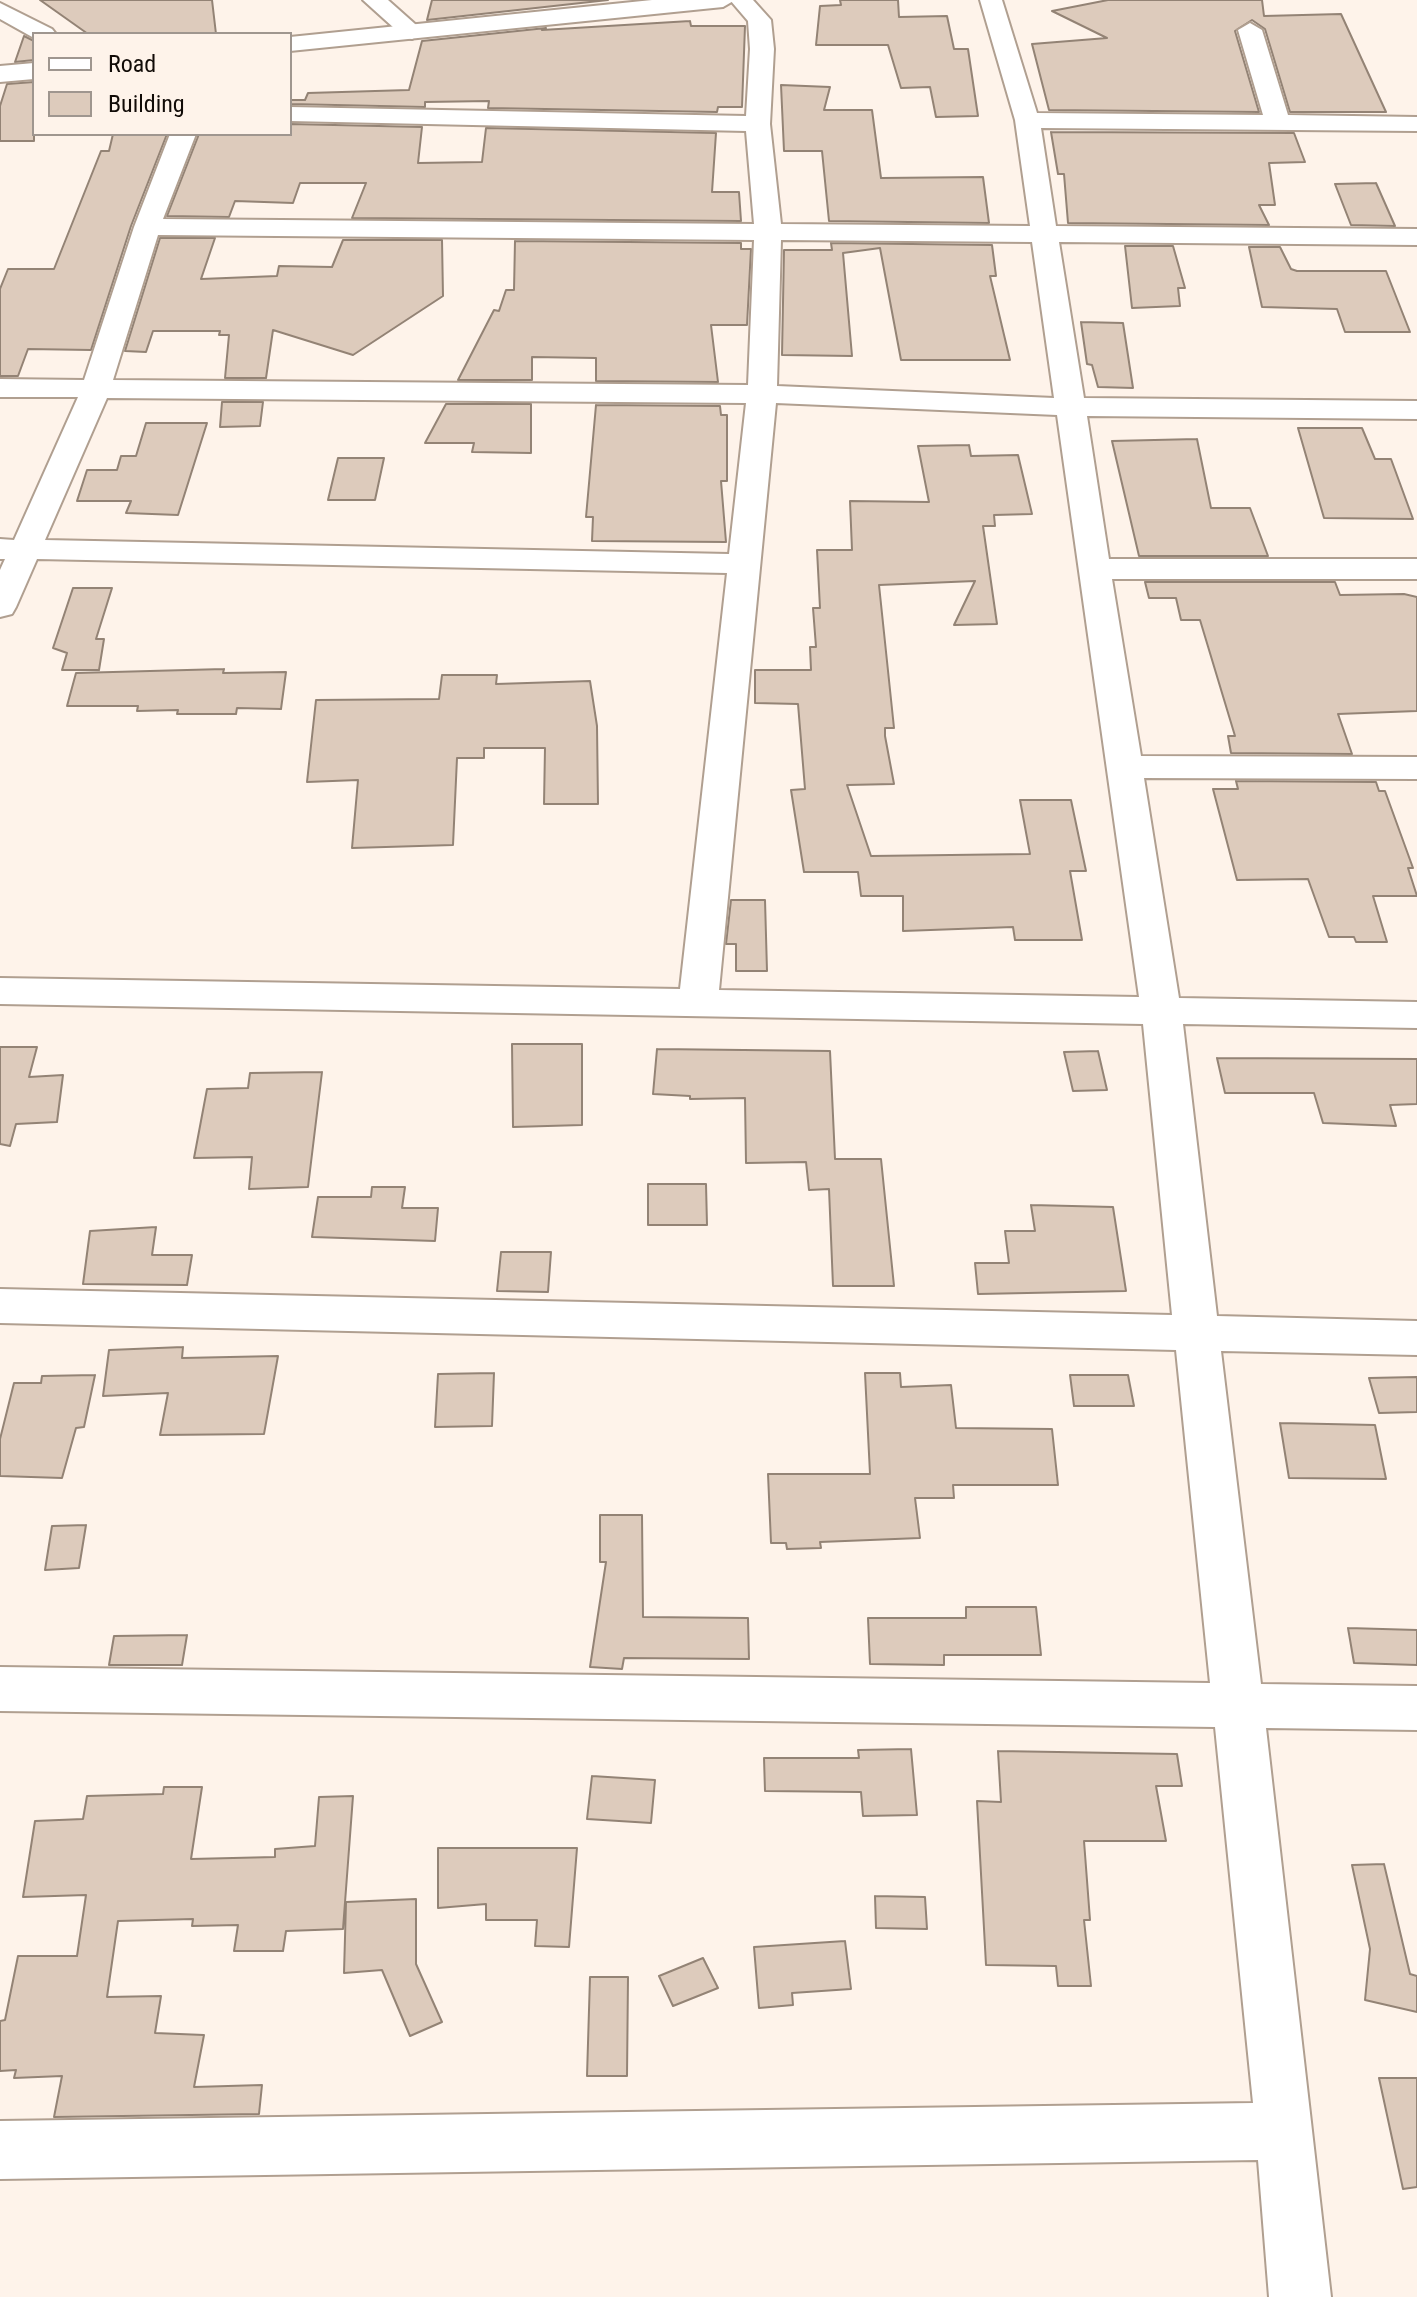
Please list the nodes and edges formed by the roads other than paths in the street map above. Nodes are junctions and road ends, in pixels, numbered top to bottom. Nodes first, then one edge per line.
1 (374, 0) edge
2 (741, 0) edge
3 (991, 0) edge
4 (712, 1) edge
5 (0, 10) edge
6 (1250, 30) dead end
7 (40, 32) edge
8 (412, 32) junction
9 (292, 44) edge
10 (32, 71) edge
11 (0, 74) edge
12 (292, 114) edge
13 (1027, 120) junction
14 (1278, 123) junction
15 (758, 124) junction
16 (1417, 124) edge
17 (182, 136) edge
18 (147, 227) junction
19 (768, 232) junction
20 (1044, 234) junction
21 (1417, 237) edge
22 (0, 388) edge
23 (96, 389) junction
24 (762, 394) junction
25 (1068, 407) junction
26 (1417, 410) edge
27 (12, 549) edge
28 (744, 564) junction
29 (1095, 569) junction
30 (1417, 569) edge
31 (0, 607) edge
32 (1125, 767) junction
33 (1417, 768) edge
34 (0, 991) edge
35 (698, 1002) junction
36 (1161, 1009) junction
37 (1417, 1015) edge
38 (0, 1306) edge
39 (1198, 1336) junction
40 (1417, 1338) edge
41 (0, 1689) edge
42 (1239, 1707) junction
43 (1417, 1708) edge
44 (1285, 2131) junction
45 (0, 2150) edge
46 (1300, 2297) edge

1 - 8 street
2 - 15 street
3 - 13 street
4 - 8 street
5 - 7 street
6 - 14 street
8 - 9 street
10 - 11 street
12 - 15 street
13 - 14 street
13 - 20 street
14 - 16 street
15 - 19 street
17 - 18 street
18 - 19 street
18 - 23 street
19 - 20 street
19 - 24 street
20 - 21 street
20 - 25 street
22 - 23 street
23 - 24 street
23 - 27 street
24 - 25 street
24 - 28 street
25 - 26 street
25 - 29 street
27 - 28 street
27 - 31 street
28 - 35 street
29 - 30 street
29 - 32 street
32 - 33 street
32 - 36 street
34 - 35 street
35 - 36 street
36 - 37 street
36 - 39 street
38 - 39 street
39 - 40 street
39 - 42 street
41 - 42 street
42 - 43 street
42 - 44 street
44 - 45 street
44 - 46 street

